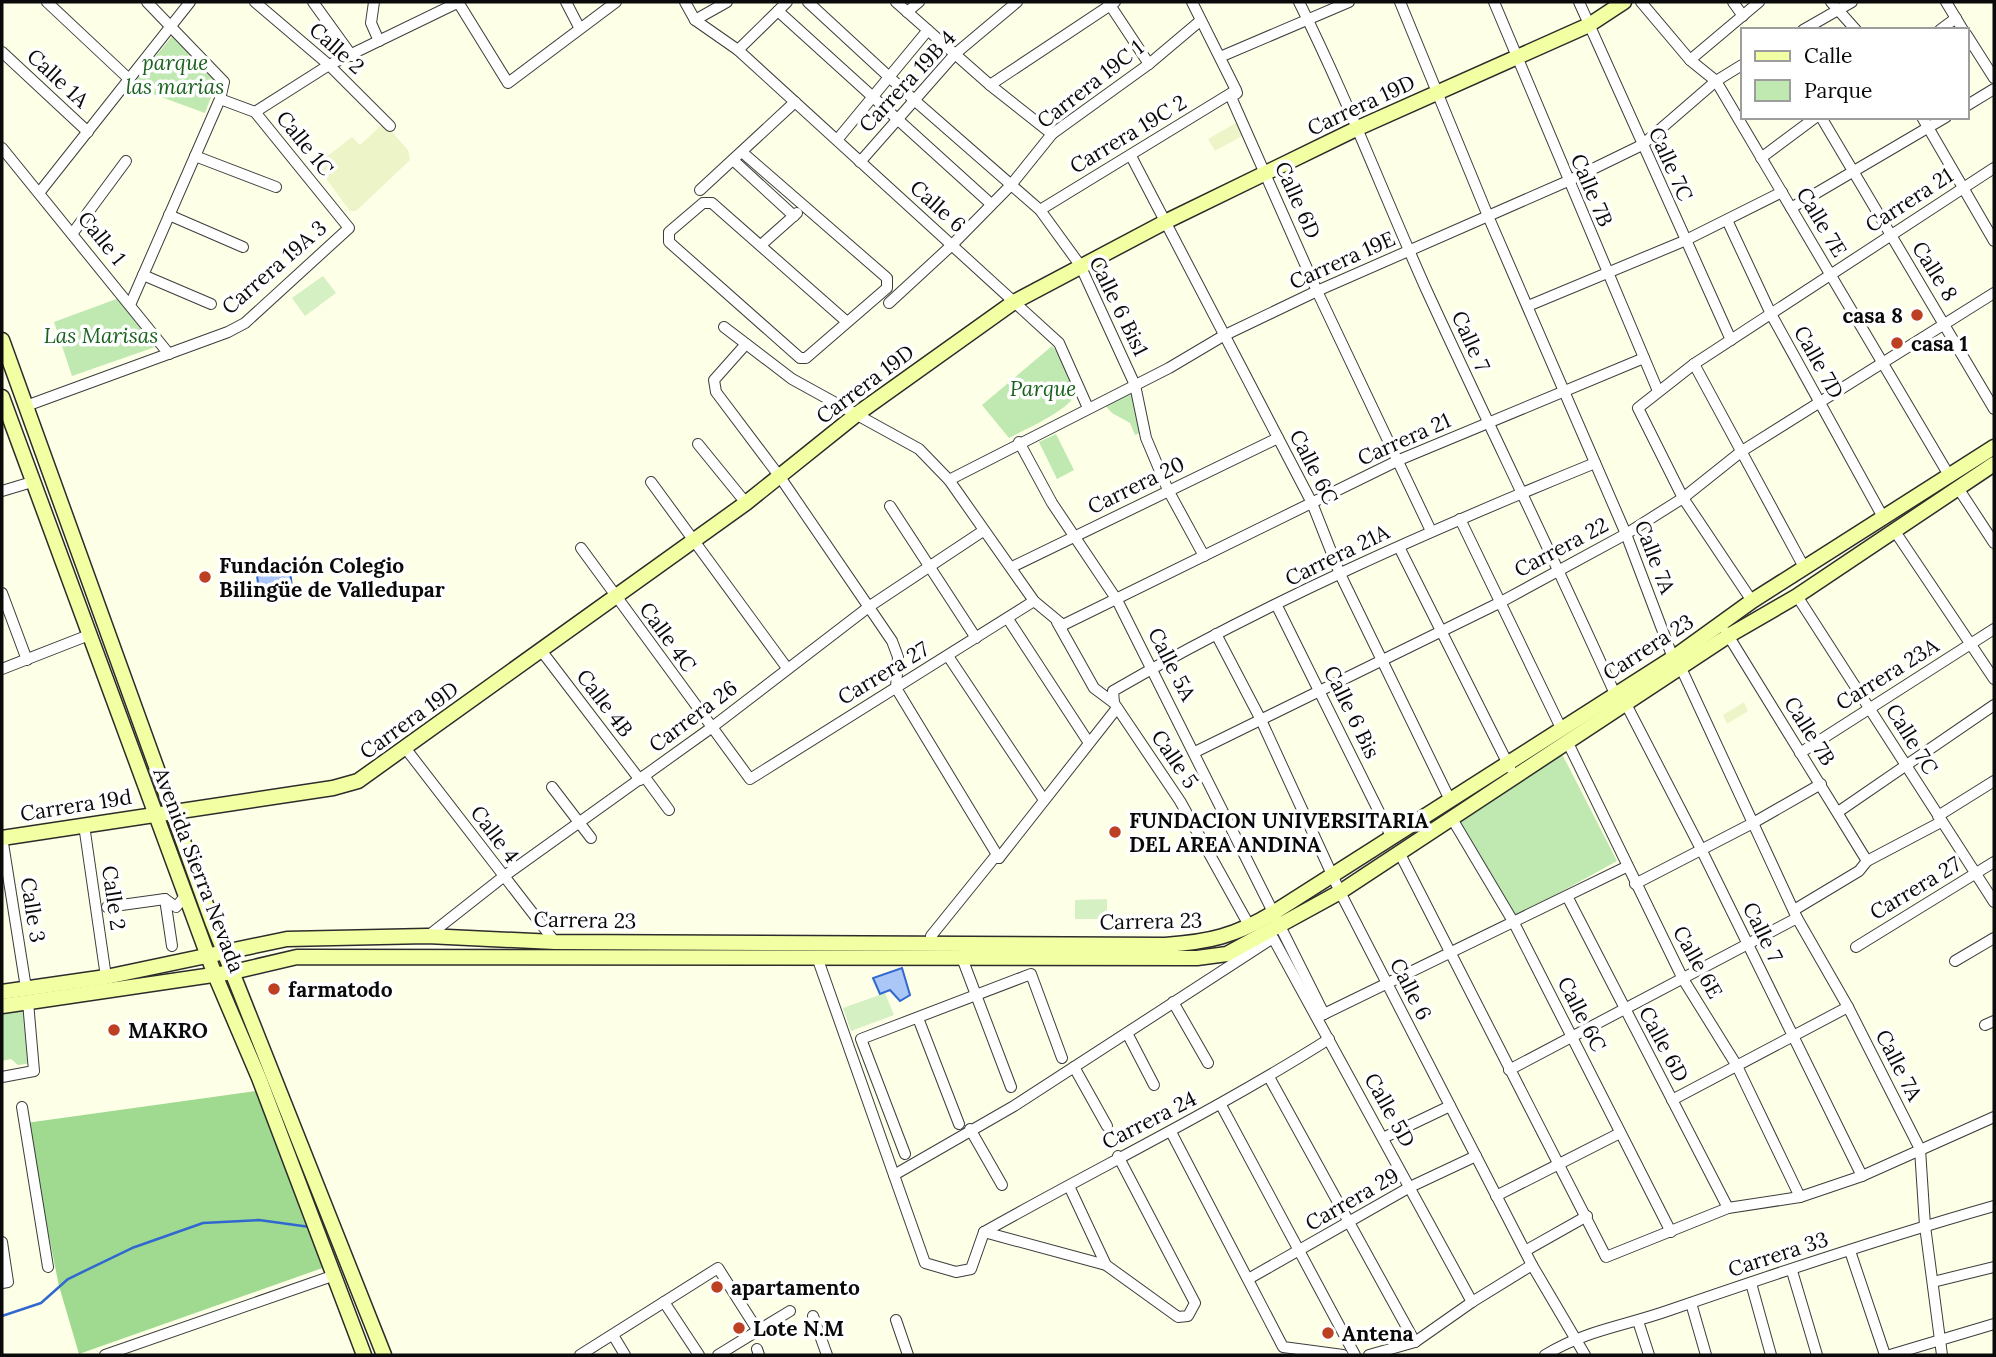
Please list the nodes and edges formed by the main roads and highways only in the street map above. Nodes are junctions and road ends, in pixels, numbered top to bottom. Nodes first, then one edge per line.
1 (1624, 2) edge
2 (2, 340) edge
3 (2, 397) edge
4 (1994, 447) edge
5 (1994, 464) edge
6 (1954, 483) junction
7 (1889, 525) junction
8 (1677, 663) junction
9 (1510, 770) junction
10 (174, 812) junction
11 (156, 815) junction
12 (2, 838) edge
13 (1275, 925) junction
14 (216, 930) junction
15 (287, 939) junction
16 (1004, 951) junction
17 (225, 953) junction
18 (208, 956) junction
19 (233, 972) junction
20 (215, 975) junction
21 (2, 992) edge
22 (27, 995) junction
23 (2, 1006) edge
24 (364, 1355) edge
25 (384, 1355) edge

1 - 10 main road, Carrera 19D
2 - 10 main road, Avenida Sierra Nevada
3 - 11 main road, Avenida Sierra Nevada
4 - 6 main road, Carrera 23
5 - 6 main road, Carrera 23
6 - 7 main road, Carrera 23
7 - 8 main road, Carrera 23
7 - 8 main road, Carrera 23
8 - 9 main road, Carrera 23
8 - 9 main road, Carrera 23
9 - 13 main road, Carrera 23
9 - 13 main road, Carrera 23
10 - 11 main road, Carrera 19D
10 - 14 main road, Avenida Sierra Nevada
11 - 12 main road, Carrera 19d
11 - 18 main road, Avenida Sierra Nevada
13 - 16 main road, Carrera 23
13 - 16 main road, Carrera 23
14 - 15 main road
14 - 17 main road
15 - 16 main road, Carrera 23
15 - 17 main road, Carrera 23
16 - 19 main road, Carrera 23
17 - 18 main road, Carrera 23
17 - 19 main road
18 - 20 main road, Avenida Sierra Nevada
18 - 22 main road, Carrera 23
19 - 20 main road, Carrera 23
19 - 25 main road, Avenida Sierra Nevada
20 - 22 main road, Carrera 23
20 - 24 main road, Avenida Sierra Nevada
21 - 22 main road
22 - 23 main road

